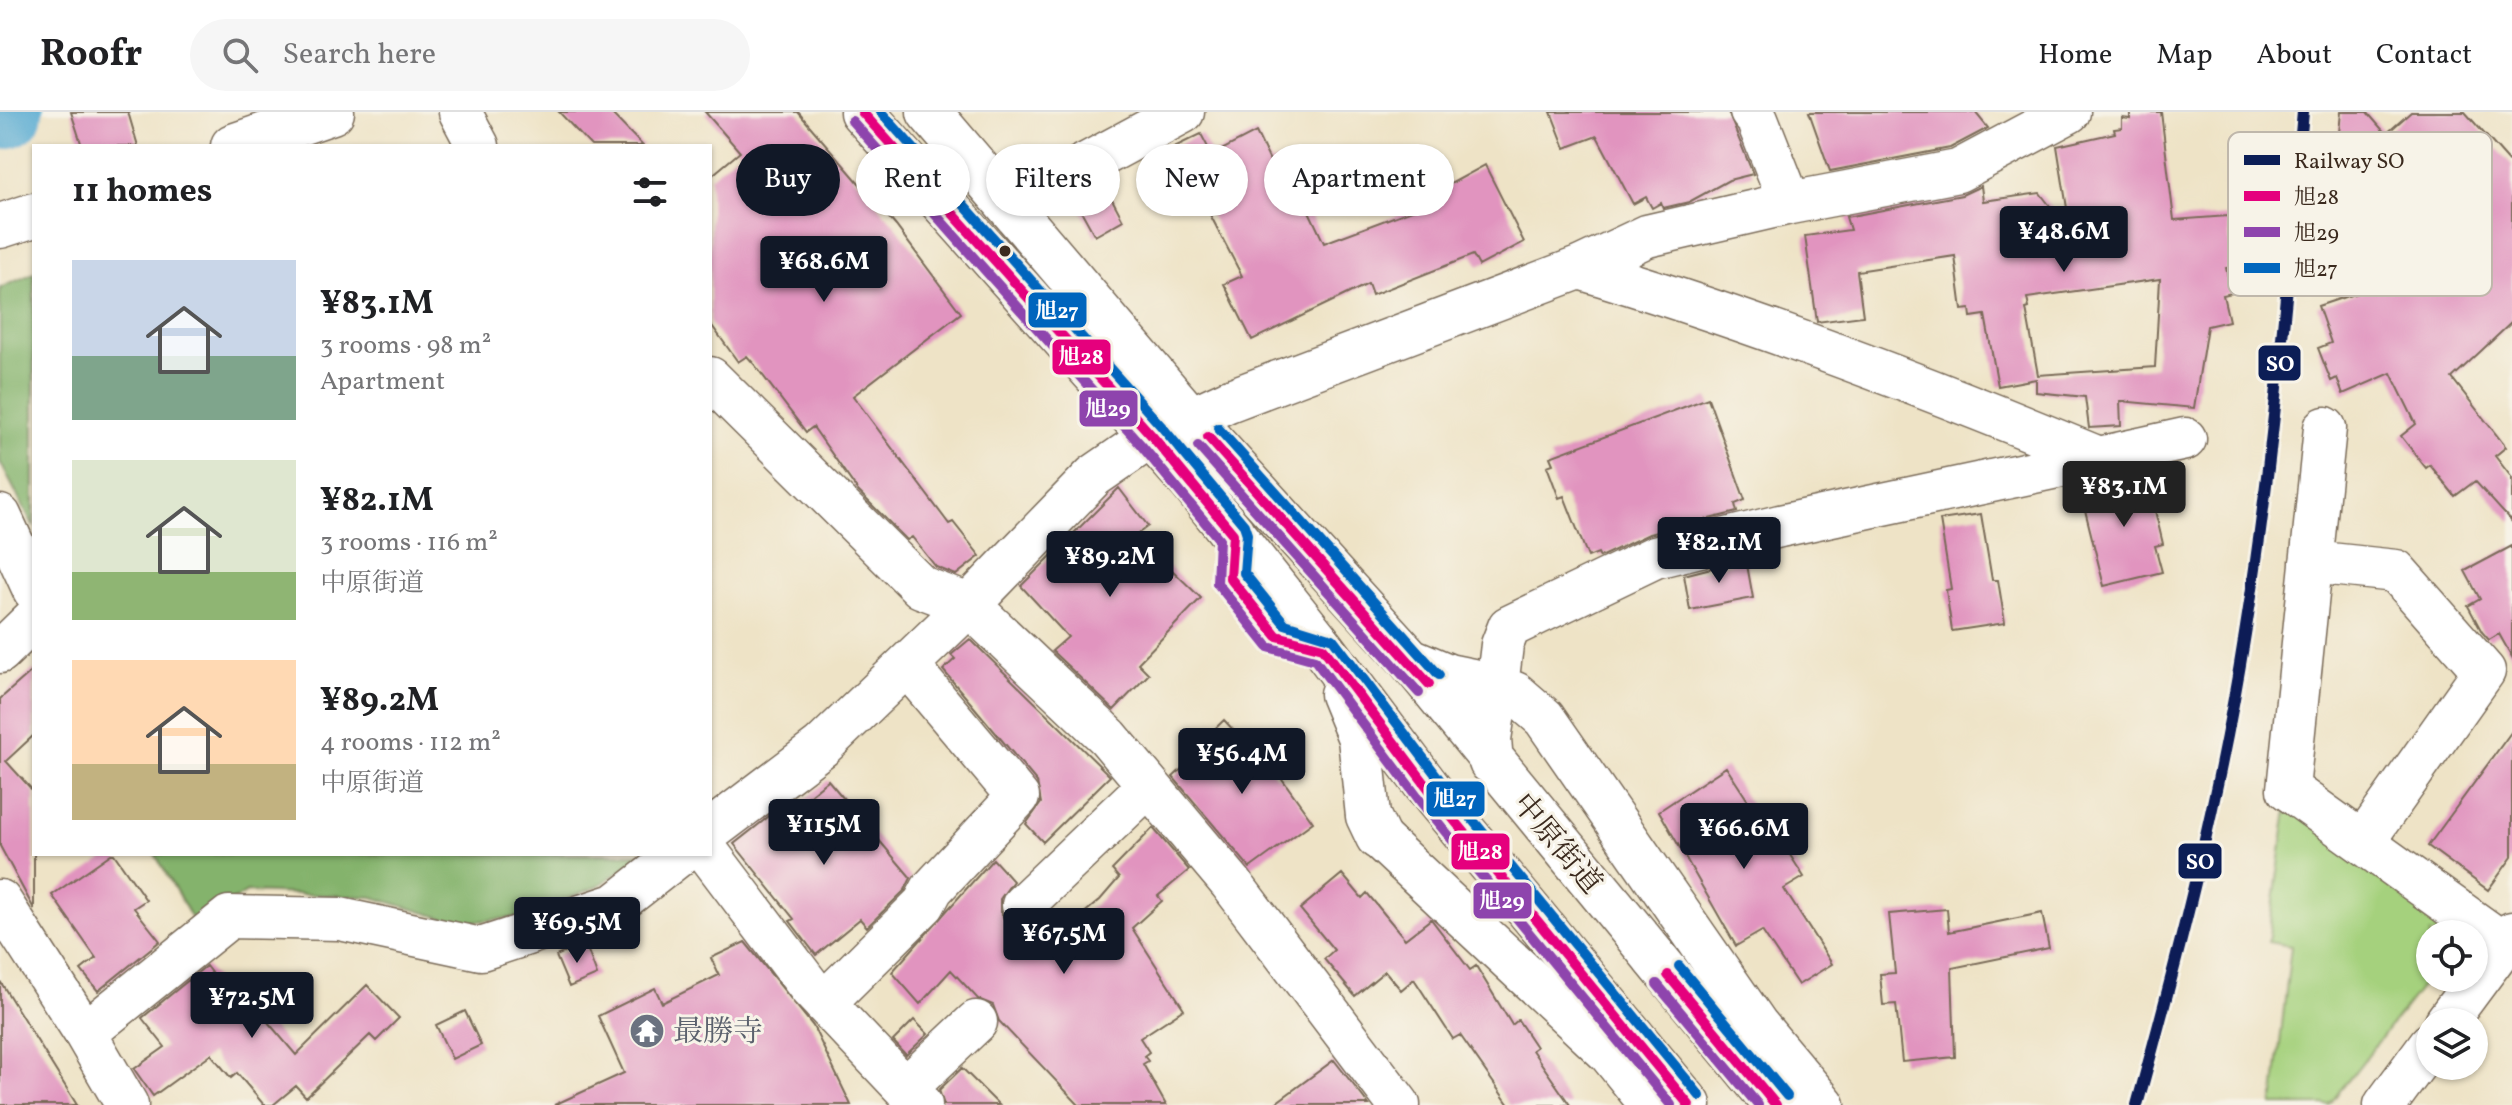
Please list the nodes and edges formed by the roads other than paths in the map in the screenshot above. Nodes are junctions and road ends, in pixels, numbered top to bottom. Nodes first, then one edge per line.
1 (332, 112) edge
2 (460, 112) edge
3 (862, 112) edge
4 (929, 112) edge
5 (1183, 112) edge
6 (1751, 112) edge
7 (2069, 112) edge
8 (276, 121) edge
9 (236, 144) edge
10 (477, 144) edge
11 (1120, 146) edge
12 (986, 177) edge
13 (1790, 203) junction
14 (32, 216) edge
15 (1018, 216) edge
16 (0, 226) edge
17 (1579, 268) junction
18 (712, 380) edge
19 (1171, 427) junction
20 (2325, 428) dead end
21 (2185, 439) dead end
22 (2099, 458) junction
23 (0, 516) edge
24 (2311, 562) junction
25 (32, 586) edge
26 (969, 605) junction
27 (32, 621) edge
28 (1323, 648) junction
29 (0, 652) edge
30 (1410, 660) junction
31 (907, 665) junction
32 (1497, 686) junction
33 (1491, 762) junction
34 (1148, 786) junction
35 (1432, 793) junction
36 (712, 829) edge
37 (1378, 837) junction
38 (2363, 842) junction
39 (677, 856) edge
40 (711, 856) edge
41 (0, 901) edge
42 (1023, 905) dead end
43 (2508, 938) edge
44 (824, 1003) junction
45 (2456, 1008) edge
46 (976, 1022) dead end
47 (85, 1033) junction
48 (2416, 1063) edge
49 (913, 1096) edge
50 (127, 1105) edge
51 (1399, 1105) edge
52 (1651, 1105) edge
53 (1689, 1105) edge
54 (1776, 1105) edge
55 (1824, 1105) edge
56 (2385, 1105) edge

1 - 8 main road
2 - 10 street
3 - 19 main road, 中原街道
4 - 12 main road, 中原街道
5 - 11 street
6 - 13 street
7 - 13 street
8 - 9 main road
13 - 17 street
14 - 16 main road
15 - 19 main road, 中原街道
17 - 19 street
17 - 22 street
18 - 26 street
19 - 26 street
19 - 28 main road, 中原街道
19 - 30 main road, 中原街道
20 - 24 street
21 - 22 street
22 - 32 street
23 - 25 street
24 - 38 street
24 - 38 street
26 - 31 street
26 - 34 street
27 - 29 street
28 - 35 main road, 中原街道
28 - 37 main road
30 - 32 main road
30 - 33 main road, 中原街道
31 - 36 street
31 - 44 street
32 - 33 main road
32 - 55 street
33 - 54 main road, 中原街道
34 - 42 street
34 - 51 street
35 - 37 main road
35 - 53 main road, 中原街道
37 - 52 street
38 - 43 street
39 - 47 street
40 - 44 street
41 - 47 street
43 - 45 street
44 - 49 street
46 - 49 street
47 - 50 street
48 - 56 street

